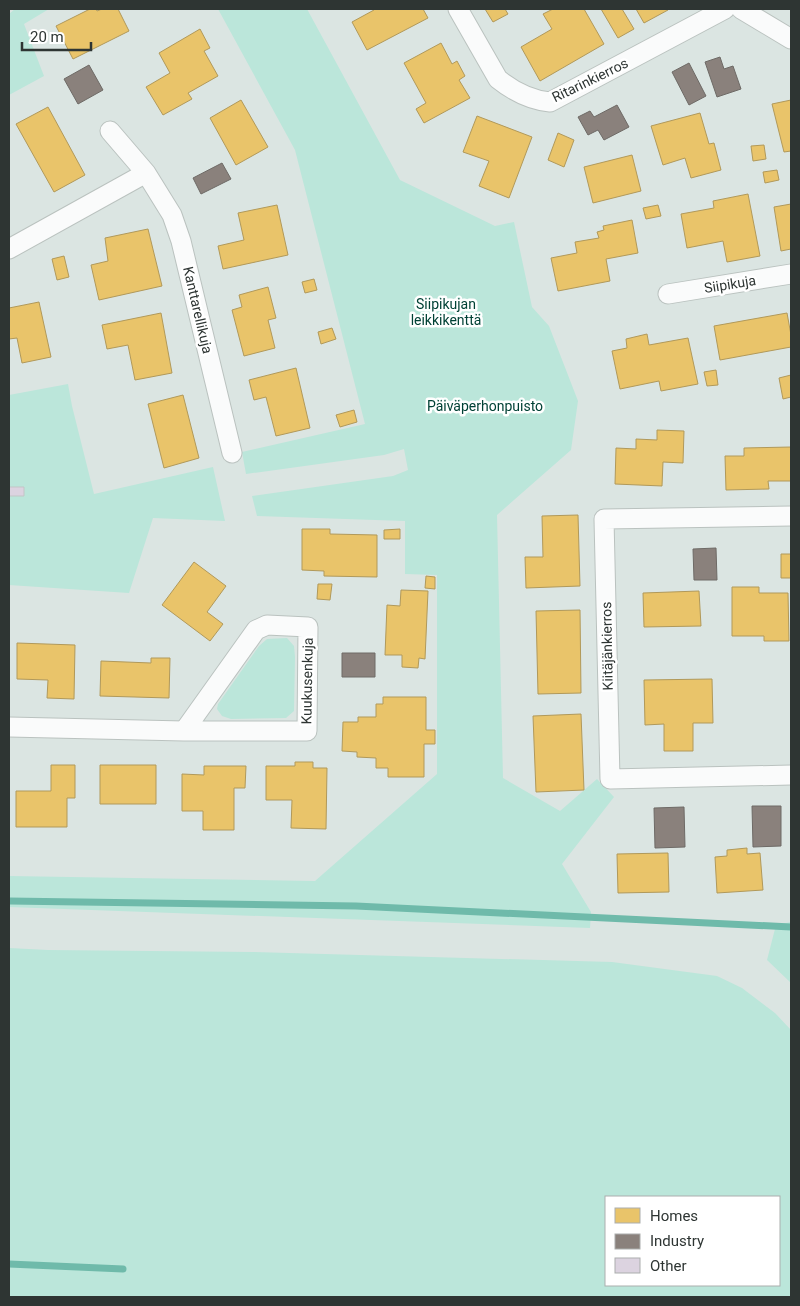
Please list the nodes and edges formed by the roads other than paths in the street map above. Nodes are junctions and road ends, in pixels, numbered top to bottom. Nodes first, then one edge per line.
1 (458, 9) edge
2 (725, 9) edge
3 (741, 9) edge
4 (791, 40) edge
5 (110, 131) dead end
6 (146, 173) junction
7 (9, 249) edge
8 (791, 274) edge
9 (668, 294) dead end
10 (232, 453) dead end
11 (791, 516) edge
12 (9, 727) edge
13 (184, 731) junction
14 (791, 775) edge

1 - 2 street, Ritarinkierros
3 - 4 street
5 - 6 street, Kanttarellikuja
6 - 7 street
6 - 10 street, Kanttarellikuja
8 - 9 street, Siipikuja
11 - 14 street, Kiitäjänkierros
12 - 13 street, Kuukusenkuja
13 - 13 street, Kuukusenkuja

